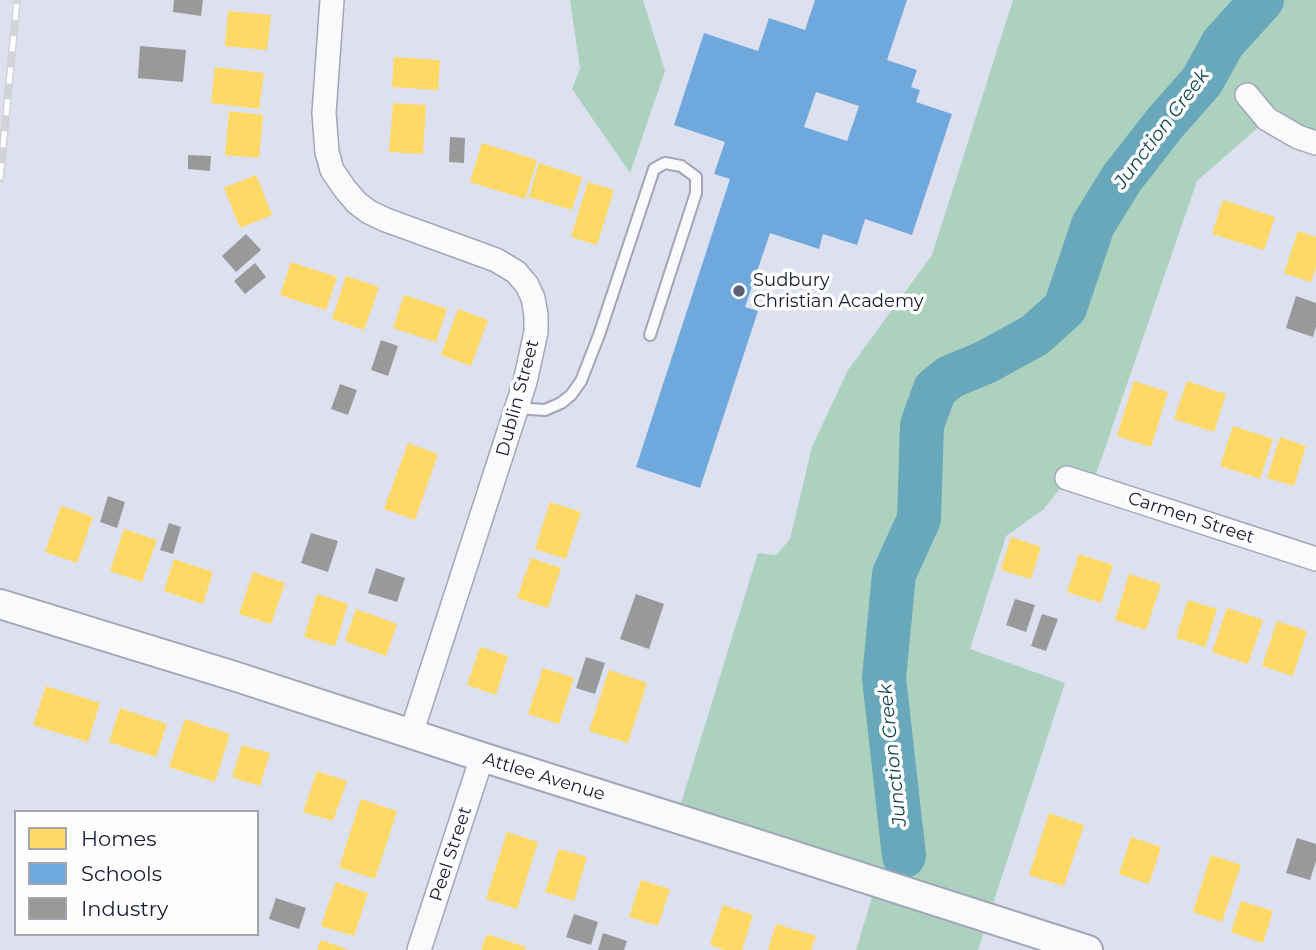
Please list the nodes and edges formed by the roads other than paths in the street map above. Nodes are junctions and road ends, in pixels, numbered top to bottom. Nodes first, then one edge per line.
1 (332, 0) edge
2 (1247, 95) dead end
3 (1316, 143) edge
4 (650, 335) dead end
5 (517, 408) junction
6 (1067, 478) dead end
7 (1316, 559) edge
8 (0, 604) edge
9 (411, 734) junction
10 (482, 757) junction
11 (419, 950) edge
12 (1088, 950) edge

1 - 5 street, Dublin Street
2 - 3 street
4 - 5 lane
5 - 9 street, Dublin Street
6 - 7 street, Carmen Street
8 - 9 street, Attlee Avenue
9 - 10 street, Attlee Avenue
10 - 11 street, Peel Street
10 - 12 street, Attlee Avenue

